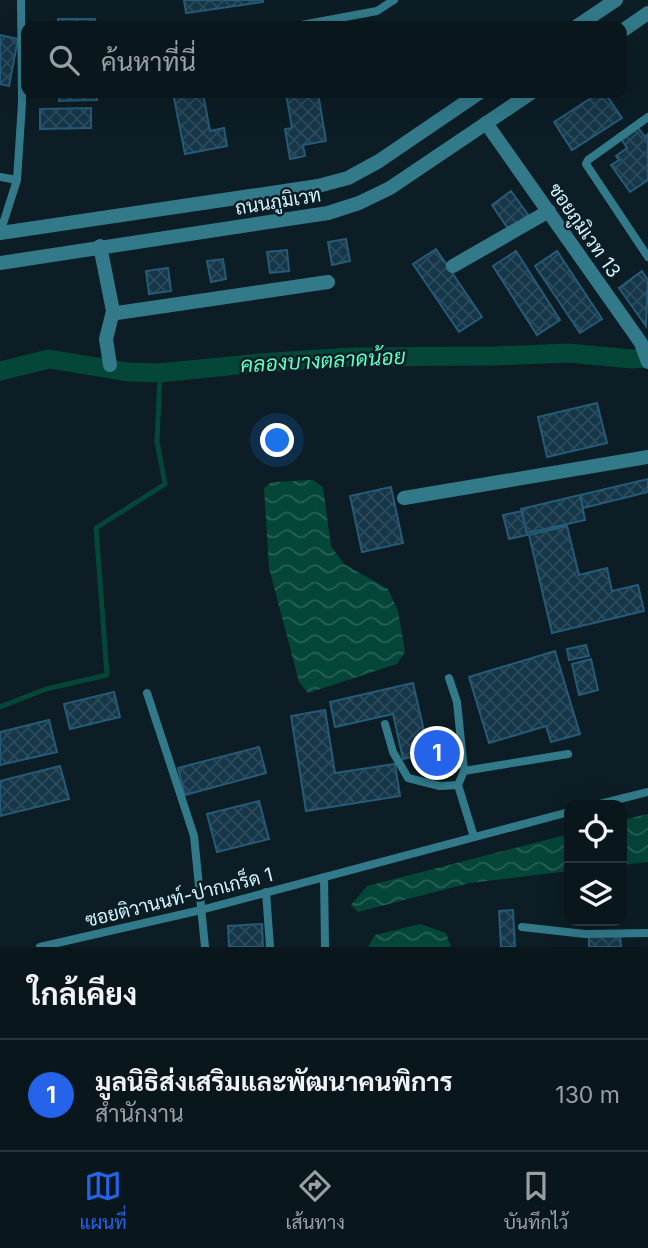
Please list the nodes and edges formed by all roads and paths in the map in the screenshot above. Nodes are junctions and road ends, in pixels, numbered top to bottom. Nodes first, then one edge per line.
1 (21, 0) edge
2 (394, 0) edge
3 (616, 0) edge
4 (648, 13) edge
5 (21, 21) edge
6 (323, 21) edge
7 (584, 21) edge
8 (627, 28) edge
9 (22, 98) edge
10 (472, 98) edge
11 (523, 98) edge
12 (648, 117) edge
13 (486, 122) junction
14 (0, 177) edge
15 (17, 180) junction
16 (549, 211) junction
17 (0, 233) edge
18 (100, 246) junction
19 (648, 257) edge
20 (0, 263) edge
21 (453, 266) dead end
22 (328, 282) dead end
23 (113, 311) junction
24 (648, 362) edge
25 (110, 365) dead end
26 (648, 457) edge
27 (404, 498) dead end
28 (449, 678) dead end
29 (147, 693) dead end
30 (385, 724) dead end
31 (568, 754) dead end
32 (464, 771) junction
33 (458, 785) junction
34 (648, 792) edge
35 (616, 800) edge
36 (564, 813) edge
37 (474, 837) junction
38 (324, 877) junction
39 (267, 892) junction
40 (201, 909) junction
41 (522, 927) dead end
42 (648, 933) edge
43 (40, 947) edge
44 (205, 947) edge
45 (270, 947) edge
46 (325, 947) edge

1 - 5 lane
2 - 6 lane
3 - 7 street
4 - 8 street
9 - 15 lane
10 - 17 street, ถนนภูมิเวท
11 - 13 street, ถนนภูมิเวท
12 - 19 lane
13 - 16 street, ซอยภูมิเวท 13
13 - 18 street, ถนนภูมิเวท
14 - 15 lane
15 - 17 lane
16 - 21 street
16 - 24 street, ซอยภูมิเวท 13
18 - 20 street, ถนนภูมิเวท
18 - 23 street
22 - 23 street
23 - 25 street
26 - 27 street
28 - 32 lane
29 - 40 lane
30 - 33 lane
31 - 32 lane
32 - 33 lane
33 - 37 lane
34 - 35 lane
36 - 37 lane, ซอยติวานนท์-ปากเกร็ด 1
37 - 38 lane, ซอยติวานนท์-ปากเกร็ด 1
38 - 39 lane, ซอยติวานนท์-ปากเกร็ด 1
38 - 46 lane
39 - 40 lane, ซอยติวานนท์-ปากเกร็ด 1
39 - 45 lane
40 - 43 lane, ซอยติวานนท์-ปากเกร็ด 1
40 - 44 lane
41 - 42 lane

